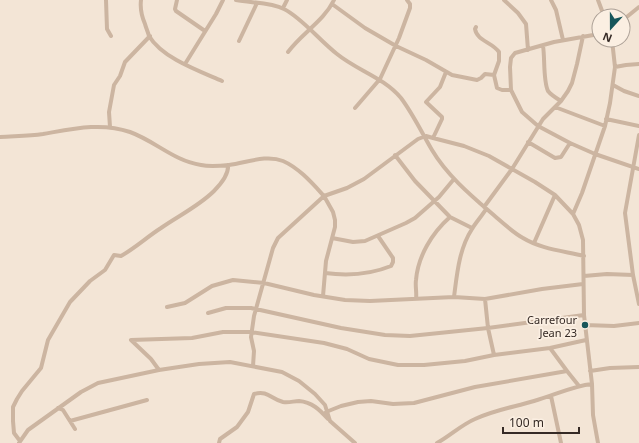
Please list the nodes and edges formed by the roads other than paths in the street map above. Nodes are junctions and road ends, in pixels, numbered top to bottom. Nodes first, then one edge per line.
1 (106, 0) edge
2 (141, 0) edge
3 (177, 0) edge
4 (223, 0) edge
5 (236, 0) edge
6 (287, 0) edge
7 (407, 0) edge
8 (551, 0) edge
9 (506, 1) edge
10 (254, 2) edge
11 (333, 2) edge
12 (639, 7) edge
13 (283, 8) junction
14 (631, 14) edge
15 (476, 27) dead end
16 (310, 30) junction
17 (205, 31) junction
18 (591, 35) edge
19 (111, 36) dead end
20 (150, 36) junction
21 (583, 36) junction
22 (563, 40) junction
23 (239, 41) dead end
24 (396, 46) junction
25 (543, 46) junction
26 (613, 48) edge
27 (528, 50) junction
28 (288, 52) dead end
29 (184, 64) junction
30 (639, 64) edge
31 (615, 67) junction
32 (446, 72) junction
33 (494, 75) junction
34 (380, 79) junction
35 (222, 81) dead end
36 (613, 85) junction
37 (511, 90) junction
38 (639, 96) edge
39 (561, 101) junction
40 (555, 107) junction
41 (355, 108) dead end
42 (606, 119) junction
43 (538, 126) junction
44 (605, 126) junction
45 (639, 126) edge
46 (110, 127) junction
47 (639, 135) edge
48 (426, 136) junction
49 (0, 137) edge
50 (433, 138) junction
51 (528, 142) junction
52 (570, 143) junction
53 (595, 154) junction
54 (395, 155) junction
55 (228, 165) junction
56 (633, 167) junction
57 (512, 169) junction
58 (639, 169) edge
59 (454, 179) junction
60 (555, 195) junction
61 (324, 196) junction
62 (434, 201) junction
63 (485, 208) junction
64 (574, 214) junction
65 (450, 217) junction
66 (472, 228) junction
67 (378, 236) junction
68 (332, 238) junction
69 (534, 243) junction
70 (584, 256) junction
71 (325, 273) junction
72 (633, 275) junction
73 (584, 276) junction
74 (264, 283) junction
75 (584, 284) junction
76 (81, 290) junction
77 (86, 293) dead end
78 (323, 296) junction
79 (454, 297) junction
80 (416, 299) junction
81 (485, 299) junction
82 (639, 304) edge
83 (167, 307) dead end
84 (256, 308) junction
85 (208, 313) dead end
86 (584, 315) junction
87 (639, 323) edge
88 (585, 325) junction
89 (488, 328) junction
90 (251, 332) junction
91 (586, 340) junction
92 (550, 348) junction
93 (494, 356) junction
94 (253, 366) junction
95 (639, 367) edge
96 (159, 370) junction
97 (567, 371) junction
98 (590, 371) junction
99 (592, 384) junction
100 (579, 386) junction
101 (551, 396) junction
102 (147, 400) dead end
103 (58, 408) junction
104 (326, 412) junction
105 (70, 421) junction
106 (330, 421) junction
107 (75, 429) dead end
108 (447, 438) junction
109 (20, 442) edge
110 (219, 443) edge
111 (355, 443) edge
112 (437, 443) edge
113 (452, 443) edge
114 (561, 443) edge
115 (598, 443) edge

1 - 19 street
2 - 20 street
3 - 17 street
4 - 17 street
5 - 10 street
6 - 13 street
7 - 24 street
8 - 22 street
9 - 27 street
10 - 13 street
10 - 23 street
11 - 16 street
11 - 24 street
12 - 14 street
13 - 16 street
15 - 33 street
16 - 28 street
16 - 34 street
17 - 29 street
18 - 21 street
20 - 29 street
20 - 46 street
21 - 22 street
21 - 39 street
22 - 25 street
24 - 32 street
24 - 34 street
25 - 27 street
25 - 39 street
26 - 31 street
27 - 37 street
29 - 35 street
30 - 31 street
31 - 36 street
32 - 33 street
32 - 50 street
33 - 37 street
34 - 41 street
34 - 48 street
36 - 38 street
36 - 42 street
37 - 43 street
39 - 40 street
40 - 43 street
40 - 44 street
42 - 44 street
42 - 45 street
43 - 51 street
43 - 52 street
44 - 53 street
46 - 49 street
46 - 55 street
47 - 56 street
48 - 50 street
48 - 54 street
48 - 59 street
50 - 57 street
51 - 52 street
51 - 57 street
52 - 53 street
53 - 56 street
53 - 64 street
54 - 61 street
54 - 62 street
55 - 61 street
55 - 76 street
56 - 58 street
56 - 72 street
57 - 60 street
57 - 63 street
59 - 62 street
59 - 63 street
60 - 64 street
60 - 69 street
61 - 68 street
61 - 74 street
62 - 65 street
62 - 67 street
63 - 66 street
63 - 69 street
64 - 70 street
65 - 66 street
65 - 80 street
66 - 79 street
67 - 68 street
67 - 71 street
68 - 71 street
69 - 70 street
70 - 73 street
71 - 78 street
72 - 73 street
72 - 82 street
73 - 75 street
74 - 78 street
74 - 83 street
74 - 84 street
75 - 81 street
75 - 86 street
76 - 77 street
76 - 109 street
78 - 80 street
79 - 80 street
79 - 81 street
81 - 89 street
84 - 85 street
84 - 89 street
84 - 90 street
86 - 88 street
86 - 89 street
87 - 88 street
88 - 91 street
89 - 93 street
90 - 93 street
90 - 94 street
90 - 96 street
91 - 92 street
91 - 98 street
92 - 93 street
92 - 97 street
94 - 96 street
94 - 104 street
95 - 98 street
96 - 103 street
97 - 100 street
97 - 104 street
98 - 99 street
99 - 100 street
99 - 115 street
100 - 101 street
101 - 108 street
101 - 114 street
102 - 105 street
103 - 105 street
103 - 109 street
104 - 106 street
105 - 107 street
106 - 110 street
106 - 111 street
108 - 112 street
108 - 113 street

